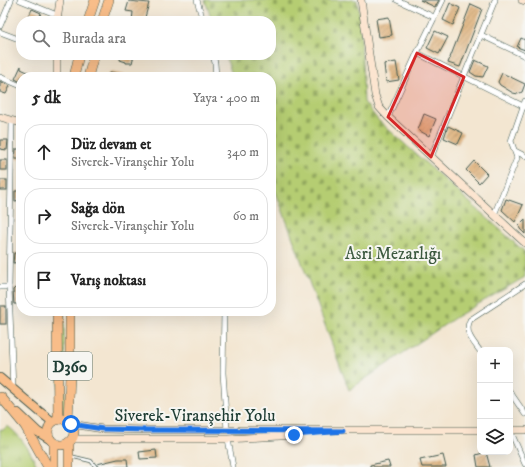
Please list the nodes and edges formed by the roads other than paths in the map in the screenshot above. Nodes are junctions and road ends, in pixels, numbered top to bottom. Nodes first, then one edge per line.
1 (11, 0) edge
2 (20, 0) edge
3 (60, 0) edge
4 (95, 0) edge
5 (110, 0) edge
6 (197, 0) edge
7 (398, 0) edge
8 (443, 0) edge
9 (495, 0) edge
10 (362, 1) edge
11 (53, 16) edge
12 (57, 16) edge
13 (90, 16) edge
14 (104, 16) edge
15 (202, 16) edge
16 (434, 17) junction
17 (0, 26) edge
18 (0, 32) edge
19 (481, 35) junction
20 (16, 38) edge
21 (417, 54) junction
22 (525, 56) edge
23 (57, 60) edge
24 (78, 60) edge
25 (93, 60) edge
26 (214, 60) edge
27 (57, 72) edge
28 (75, 72) edge
29 (89, 72) edge
30 (215, 72) edge
31 (0, 77) edge
32 (464, 77) junction
33 (16, 84) edge
34 (524, 105) edge
35 (0, 117) edge
36 (388, 117) junction
37 (12, 121) junction
38 (16, 122) edge
39 (515, 151) junction
40 (525, 156) edge
41 (431, 157) junction
42 (494, 215) junction
43 (525, 243) edge
44 (525, 284) edge
45 (0, 286) edge
46 (9, 287) junction
47 (57, 316) edge
48 (70, 316) edge
49 (224, 316) edge
50 (477, 347) edge
51 (0, 378) edge
52 (12, 390) junction
53 (1, 396) edge
54 (513, 396) edge
55 (525, 414) edge
56 (56, 421) junction
57 (69, 422) junction
58 (227, 430) junction
59 (477, 430) edge
60 (513, 430) edge
61 (525, 430) edge
62 (343, 431) junction
63 (513, 437) edge
64 (228, 439) junction
65 (70, 440) junction
66 (53, 441) junction
67 (70, 456) junction
68 (525, 464) edge
69 (48, 467) edge
70 (54, 467) edge
71 (69, 467) edge
72 (96, 467) edge
73 (233, 467) edge

1 - 17 street
2 - 11 street
3 - 12 main road
4 - 13 highway
5 - 14 highway
6 - 15 street
7 - 16 street
8 - 16 street
9 - 19 street
10 - 36 main road
16 - 21 street
18 - 20 street
19 - 22 street
19 - 32 street
21 - 32 street
21 - 36 street
23 - 27 main road
24 - 28 highway
25 - 29 highway
26 - 30 street
31 - 33 street
32 - 34 street
32 - 41 street
34 - 39 street
35 - 37 main road
36 - 41 main road
37 - 38 main road
37 - 46 street
39 - 40 street
39 - 42 street
41 - 42 main road
42 - 43 main road
44 - 50 street
45 - 46 street
46 - 52 street
47 - 56 highway, D360
48 - 57 highway, D360
49 - 58 street
51 - 52 main road
52 - 56 main road
53 - 66 main road
53 - 69 highway
54 - 55 street
56 - 57 highway
56 - 66 highway
57 - 58 main road, Siverek-Viranşehir Yolu
57 - 65 highway
58 - 62 main road, Siverek-Viranşehir Yolu
59 - 62 main road, Siverek-Viranşehir Yolu
60 - 61 main road
62 - 64 main road, Siverek-Viranşehir Yolu
63 - 68 street
64 - 65 main road, Siverek-Viranşehir Yolu
64 - 73 street
65 - 66 highway
65 - 67 highway
66 - 70 highway
67 - 71 highway
67 - 72 lane

